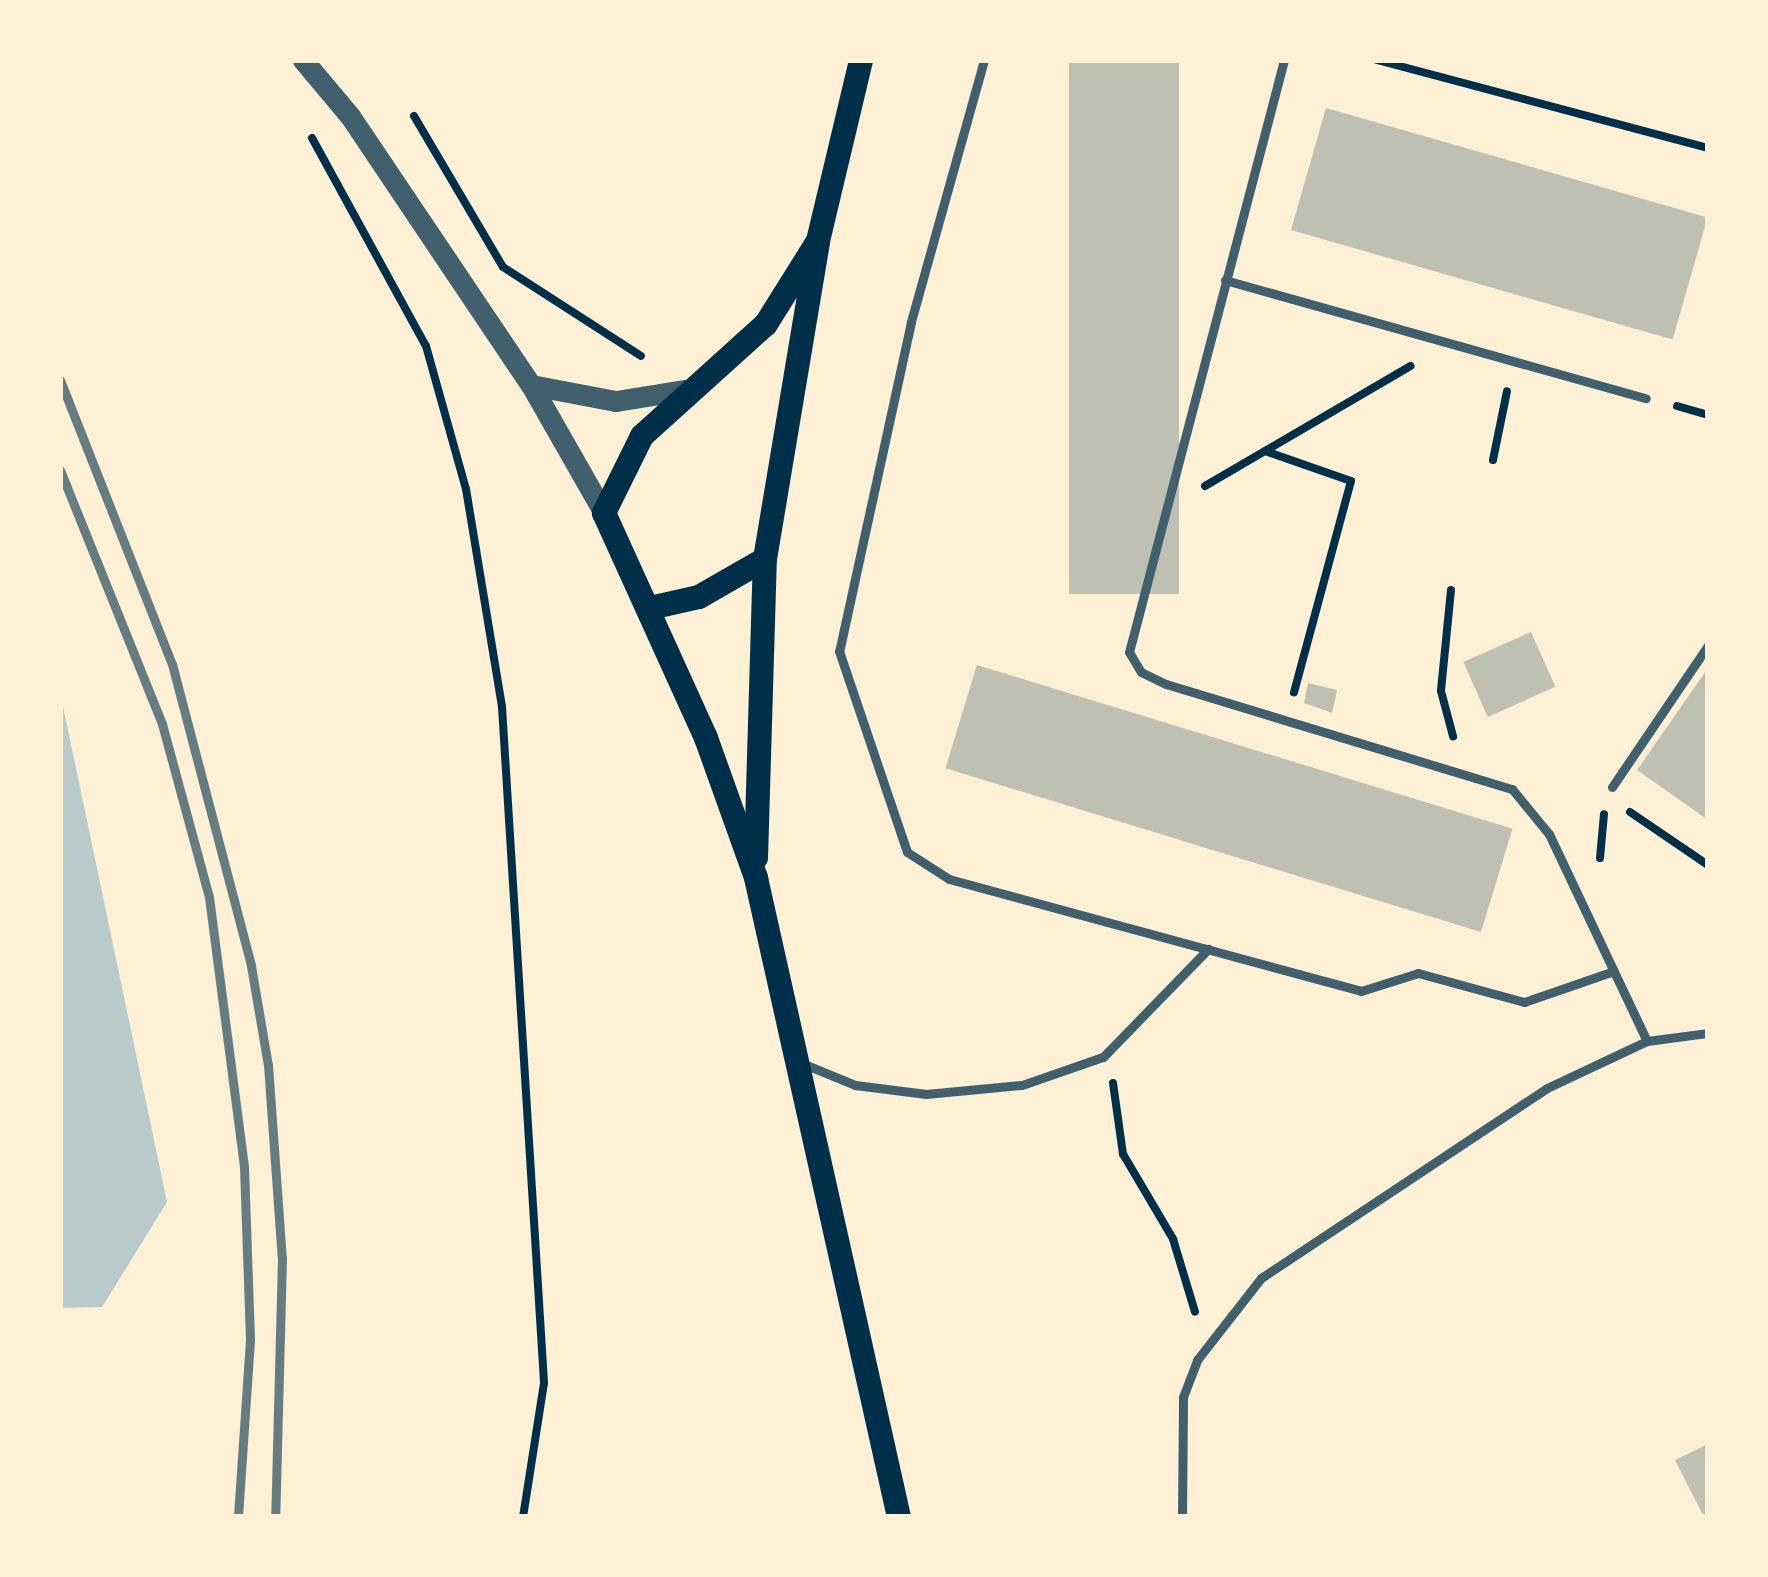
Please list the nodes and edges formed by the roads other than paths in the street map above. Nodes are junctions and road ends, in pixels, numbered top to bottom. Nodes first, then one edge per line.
1 (303, 60) edge
2 (861, 60) edge
3 (984, 60) edge
4 (1284, 60) edge
5 (818, 241) junction
6 (1225, 280) junction
7 (531, 385) junction
8 (685, 390) junction
9 (1646, 398) dead end
10 (604, 513) junction
11 (765, 560) junction
12 (650, 608) junction
13 (1708, 645) edge
14 (1609, 791) road end
15 (756, 878) junction
16 (1208, 949) junction
17 (1614, 971) junction
18 (1708, 1034) edge
19 (1647, 1041) junction
20 (794, 1060) junction
21 (899, 1517) edge
22 (1182, 1517) edge

1 - 7 street
2 - 5 main road
3 - 16 lane
4 - 6 lane
5 - 8 main road
5 - 11 main road
6 - 9 lane
6 - 17 lane
7 - 8 street
7 - 10 street
8 - 10 main road
10 - 12 main road
11 - 12 main road
11 - 15 main road
12 - 15 main road
13 - 14 lane
15 - 20 main road
16 - 17 lane
16 - 20 lane
17 - 19 lane
18 - 19 lane
19 - 22 lane
20 - 21 main road

